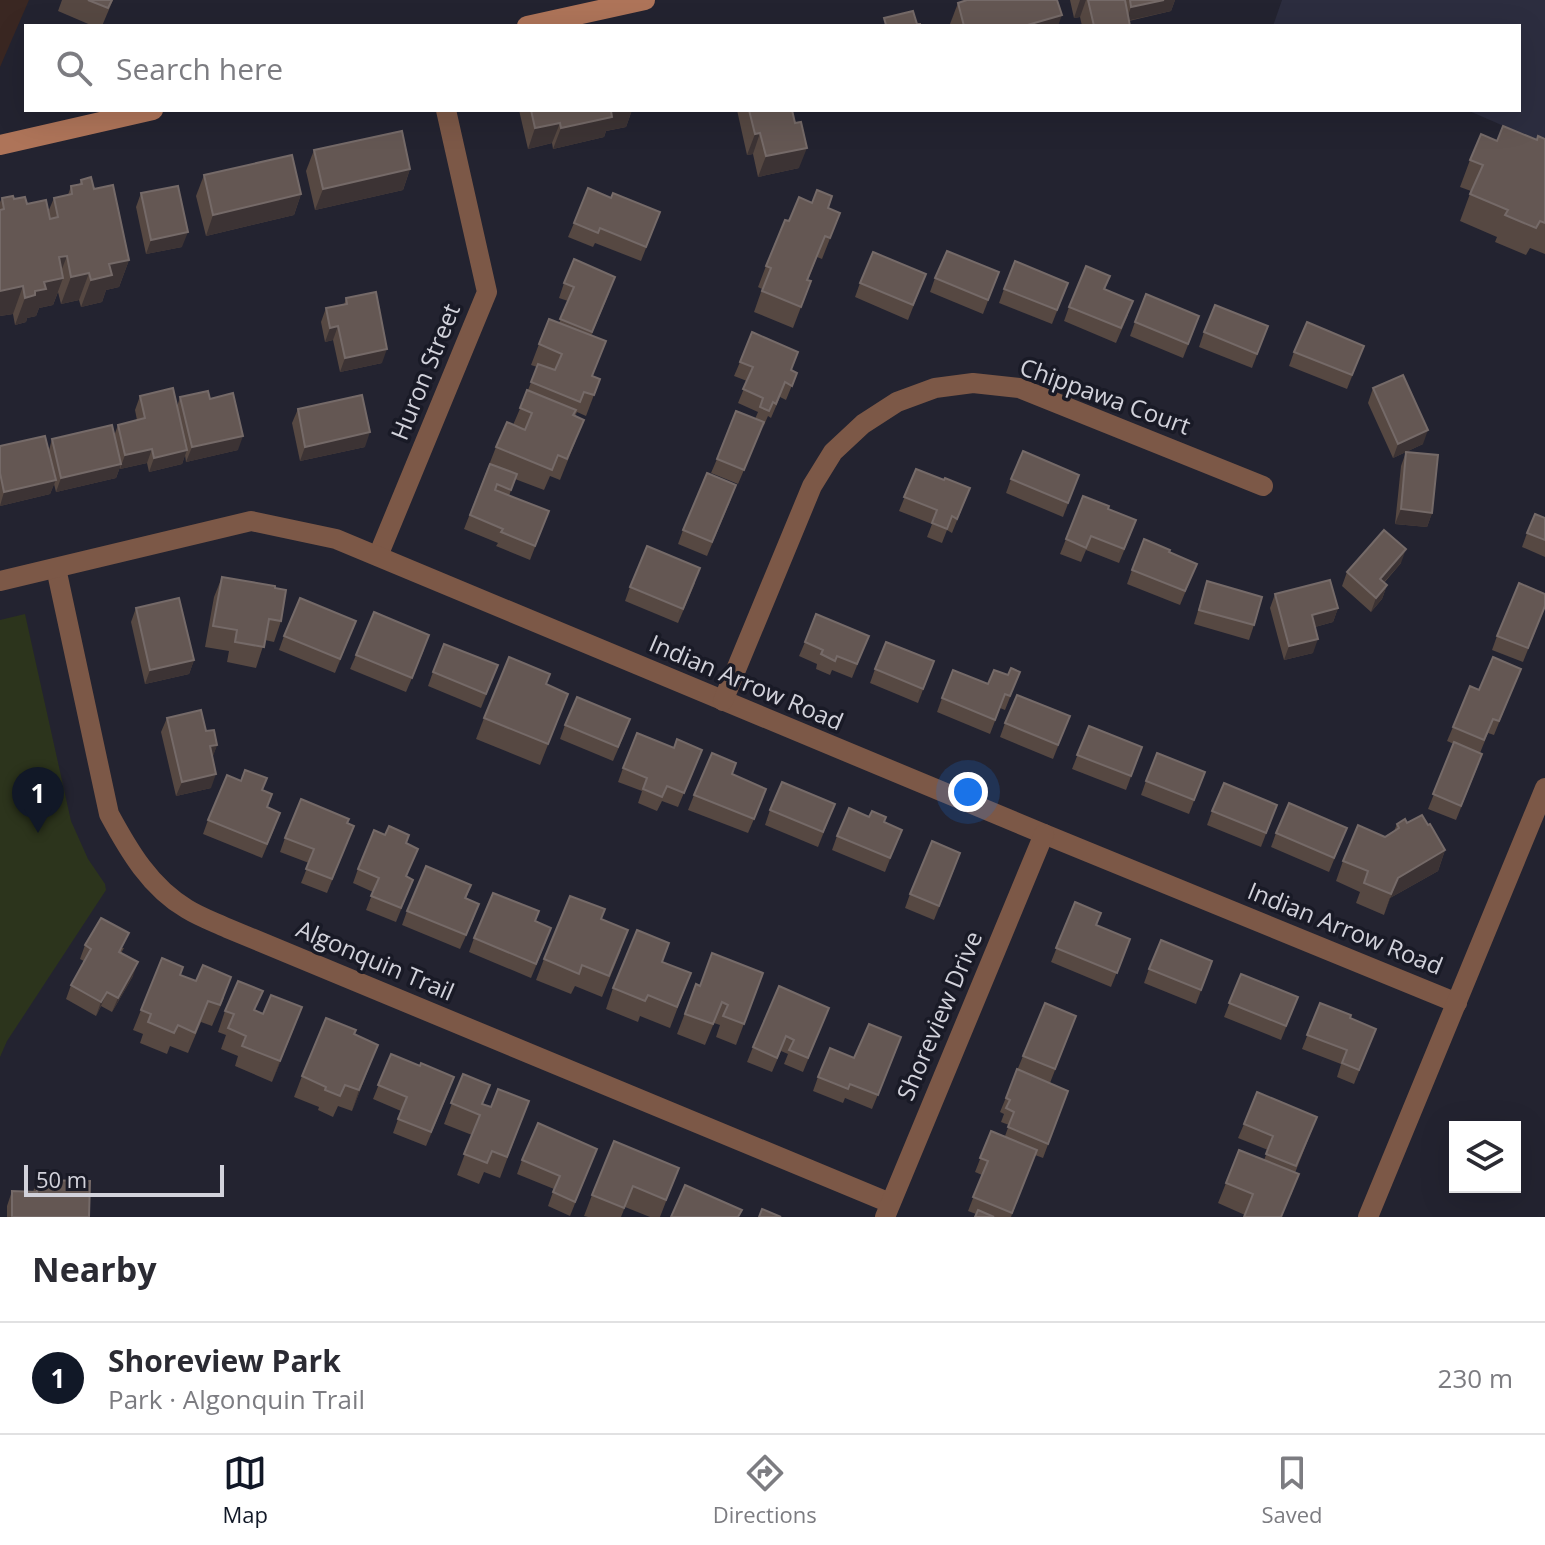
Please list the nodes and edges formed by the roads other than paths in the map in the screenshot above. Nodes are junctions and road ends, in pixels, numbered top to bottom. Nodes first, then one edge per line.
1 (645, 0) edge
2 (536, 24) edge
3 (144, 112) edge
4 (446, 112) edge
5 (0, 145) edge
6 (1263, 486) dead end
7 (378, 556) junction
8 (56, 568) junction
9 (0, 581) edge
10 (723, 701) junction
11 (1545, 788) edge
12 (1044, 834) junction
13 (1457, 1003) junction
14 (888, 1210) edge
15 (1368, 1217) edge

1 - 2 main road
3 - 5 main road
4 - 7 street, Huron Street
6 - 10 street, Chippawa Court
7 - 8 street, Indian Arrow Road
7 - 10 street, Indian Arrow Road
8 - 9 street, Indian Arrow Road
8 - 14 street, Algonquin Trail
10 - 12 street, Indian Arrow Road
11 - 13 street
12 - 13 street, Indian Arrow Road
12 - 14 street, Shoreview Drive
13 - 15 street

